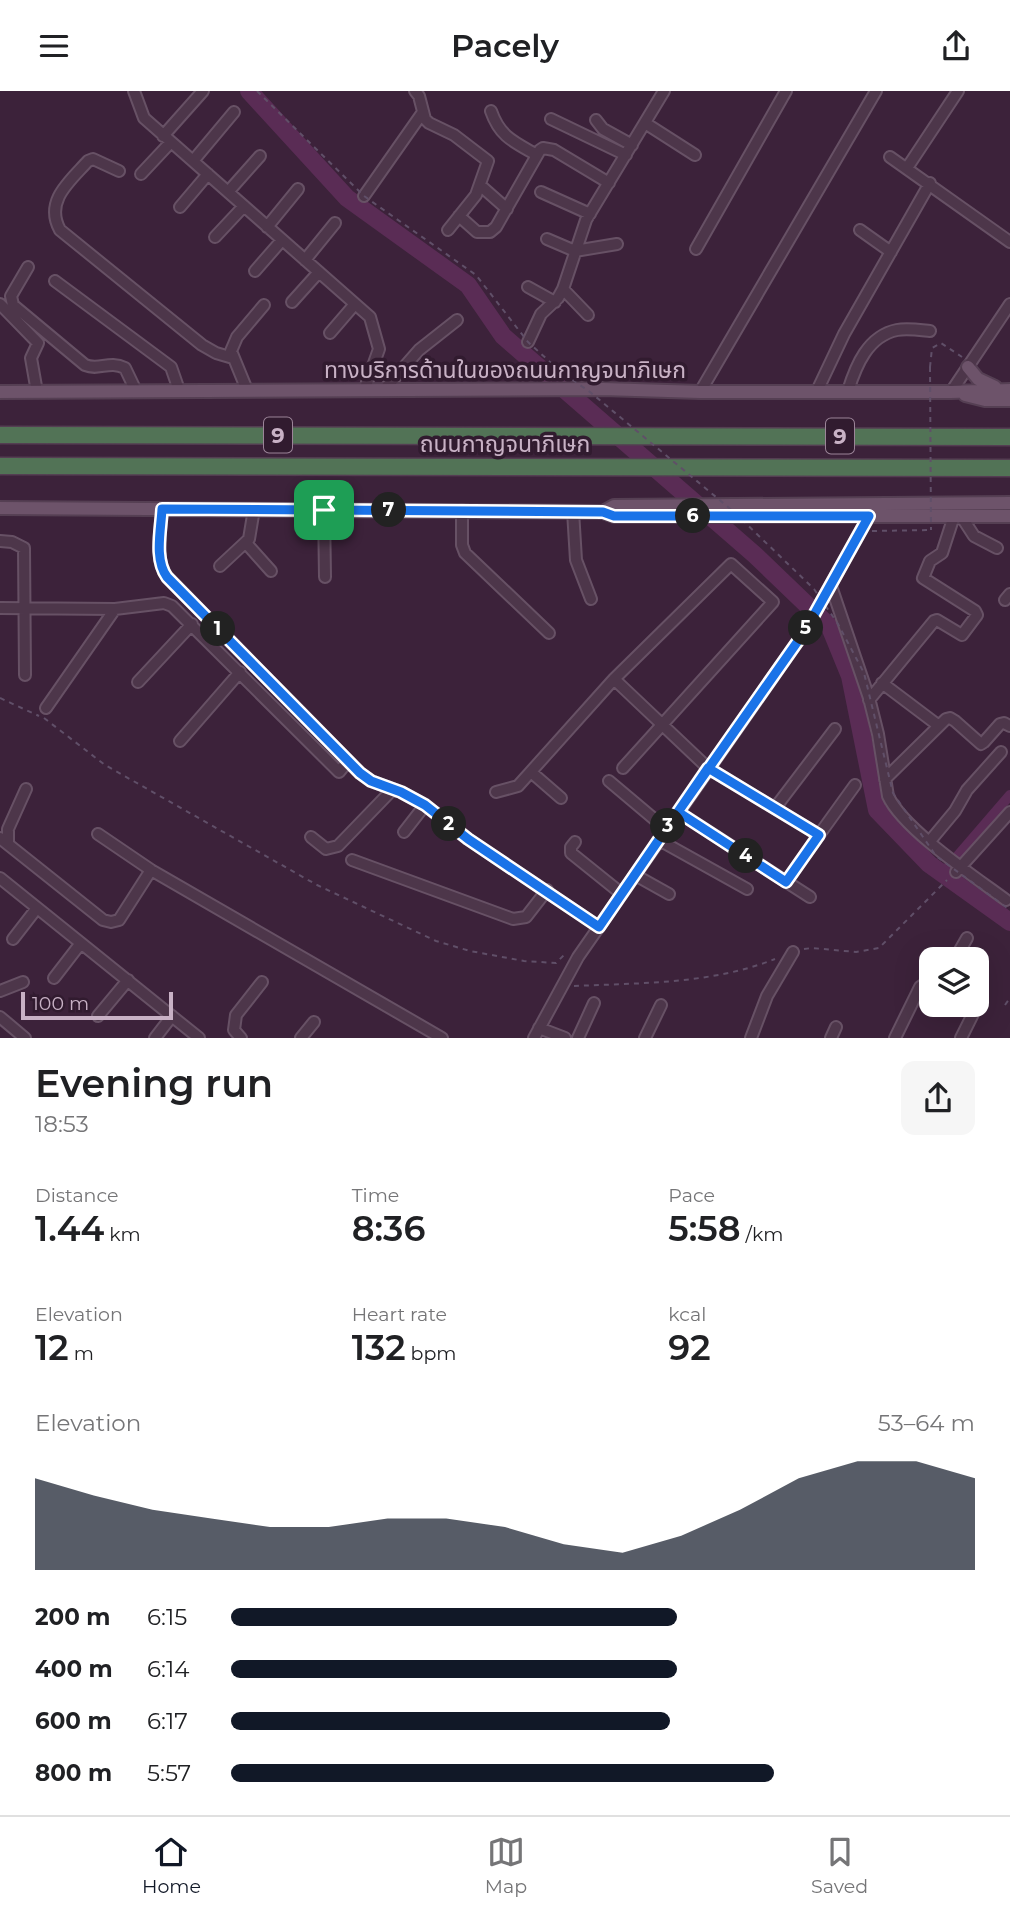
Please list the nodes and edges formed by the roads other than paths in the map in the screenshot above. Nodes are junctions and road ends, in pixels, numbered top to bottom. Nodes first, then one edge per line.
1 (134, 91) edge
2 (202, 91) edge
3 (415, 91) edge
4 (664, 91) edge
5 (786, 91) edge
6 (876, 91) edge
7 (958, 91) edge
8 (491, 111) dead end
9 (234, 112) dead end
10 (423, 112) junction
11 (551, 119) dead end
12 (596, 120) dead end
13 (645, 123) junction
14 (167, 139) junction
15 (629, 150) junction
16 (537, 155) junction
17 (695, 155) dead end
18 (260, 156) dead end
19 (890, 157) dead end
20 (193, 161) junction
21 (907, 169) junction
22 (119, 171) dead end
23 (141, 174) dead end
24 (208, 174) junction
25 (609, 183) junction
26 (930, 183) junction
27 (481, 186) junction
28 (298, 189) dead end
29 (228, 192) junction
30 (541, 192) dead end
31 (364, 196) road end
32 (244, 206) junction
33 (180, 207) dead end
34 (507, 209) junction
35 (590, 213) junction
36 (459, 216) junction
37 (335, 223) dead end
38 (267, 227) junction
39 (448, 230) dead end
40 (860, 230) dead end
41 (215, 237) dead end
42 (547, 239) dead end
43 (282, 240) junction
44 (1010, 242) edge
45 (617, 244) dead end
46 (696, 249) dead end
47 (575, 251) junction
48 (891, 251) junction
49 (305, 260) junction
50 (28, 267) dead end
51 (255, 271) dead end
52 (319, 272) junction
53 (55, 281) dead end
54 (528, 287) dead end
55 (563, 289) junction
56 (292, 302) dead end
57 (555, 302) junction
58 (355, 304) junction
59 (1010, 304) edge
60 (0, 305) edge
61 (264, 305) dead end
62 (588, 315) dead end
63 (457, 320) dead end
64 (930, 331) dead end
65 (330, 333) dead end
66 (528, 342) road end
67 (233, 358) junction
68 (970, 365) junction
69 (179, 390) junction
70 (247, 390) junction
71 (384, 390) junction
72 (1005, 390) edge
73 (136, 391) junction
74 (364, 391) junction
75 (700, 391) junction
76 (817, 391) junction
77 (848, 391) junction
78 (0, 392) edge
79 (37, 392) junction
80 (951, 392) junction
81 (1010, 400) edge
82 (0, 435) edge
83 (1010, 437) edge
84 (0, 466) edge
85 (1010, 468) edge
86 (1010, 503) edge
87 (0, 508) edge
88 (162, 509) junction
89 (254, 509) junction
90 (324, 510) junction
91 (462, 510) junction
92 (762, 510) junction
93 (573, 511) junction
94 (869, 516) junction
95 (958, 516) junction
96 (1010, 516) edge
97 (0, 541) edge
98 (246, 543) junction
99 (997, 548) dead end
100 (220, 566) dead end
101 (271, 571) dead end
102 (325, 577) dead end
103 (831, 586) junction
104 (591, 599) dead end
105 (0, 608) edge
106 (25, 609) junction
107 (115, 609) junction
108 (192, 624) junction
109 (550, 633) dead end
110 (240, 672) junction
111 (24, 675) dead end
112 (614, 679) junction
113 (138, 682) dead end
114 (882, 683) junction
115 (869, 699) junction
116 (46, 708) dead end
117 (662, 724) junction
118 (939, 726) junction
119 (1010, 726) edge
120 (835, 729) dead end
121 (180, 741) dead end
122 (1001, 752) dead end
123 (348, 761) junction
124 (623, 768) dead end
125 (708, 768) junction
126 (531, 772) junction
127 (885, 779) junction
128 (609, 781) dead end
129 (855, 785) dead end
130 (26, 789) dead end
131 (393, 789) junction
132 (496, 792) dead end
133 (561, 798) dead end
134 (425, 805) junction
135 (775, 808) junction
136 (1010, 811) edge
137 (678, 812) junction
138 (666, 829) junction
139 (404, 832) dead end
140 (98, 834) dead end
141 (819, 835) junction
142 (311, 837) dead end
143 (659, 840) junction
144 (4, 841) edge
145 (930, 841) junction
146 (575, 842) dead end
147 (352, 860) dead end
148 (959, 868) junction
149 (151, 870) junction
150 (635, 875) junction
151 (0, 879) edge
152 (786, 882) junction
153 (547, 890) junction
154 (747, 890) dead end
155 (622, 894) junction
156 (669, 894) dead end
157 (810, 897) dead end
158 (1008, 905) edge
159 (37, 908) junction
160 (599, 927) junction
161 (967, 938) dead end
162 (13, 939) dead end
163 (81, 943) junction
164 (962, 947) edge
165 (793, 952) road end
166 (54, 978) dead end
167 (128, 981) junction
168 (23, 982) dead end
169 (262, 982) dead end
170 (919, 989) edge
171 (0, 991) edge
172 (594, 1003) dead end
173 (661, 1005) dead end
174 (98, 1016) dead end
175 (172, 1016) junction
176 (0, 1017) edge
177 (972, 1017) edge
178 (314, 1022) dead end
179 (536, 1033) edge
180 (25, 1038) edge
181 (155, 1038) edge
182 (199, 1038) edge
183 (241, 1038) edge
184 (301, 1038) edge
185 (442, 1038) edge
186 (565, 1038) edge
187 (578, 1038) edge
188 (645, 1038) edge
189 (751, 1038) edge
190 (895, 1038) edge
191 (961, 1038) edge

1 - 14 street
2 - 14 street
3 - 10 street
4 - 13 street
5 - 46 street
6 - 75 street
7 - 21 street
8 - 16 street
9 - 20 street
10 - 27 street
10 - 31 street
11 - 15 street
12 - 15 street
13 - 15 street
13 - 17 street
14 - 20 street
14 - 23 street
15 - 25 street
16 - 25 street
16 - 34 street
18 - 29 street
19 - 21 street
20 - 24 street
21 - 26 street
22 - 67 street
24 - 29 street
24 - 33 street
25 - 35 street
26 - 44 street
26 - 48 street
27 - 34 street
27 - 36 street
28 - 38 street
29 - 32 street
30 - 35 street
32 - 38 street
32 - 41 street
34 - 36 street
35 - 47 street
36 - 39 street
37 - 49 street
38 - 43 street
40 - 48 street
42 - 47 street
43 - 49 street
43 - 51 street
45 - 47 street
47 - 55 street
48 - 76 street
49 - 52 street
50 - 73 street
52 - 56 street
52 - 58 street
53 - 69 street
54 - 57 street
55 - 57 street
55 - 62 street
57 - 66 street
58 - 65 street
58 - 74 street
59 - 68 street
60 - 79 street
61 - 67 street
63 - 71 street
64 - 77 street
67 - 70 street
68 - 72 main road
68 - 80 street
69 - 70 main road, ทางบริการด้านในของถนนกาญจนาภิเษก
69 - 73 main road, ทางบริการด้านในของถนนกาญจนาภิเษก
70 - 74 main road, ทางบริการด้านในของถนนกาญจนาภิเษก
71 - 74 main road, ทางบริการด้านในของถนนกาญจนาภิเษก
71 - 75 main road, ทางบริการด้านในของถนนกาญจนาภิเษก, bridge
72 - 80 main road, ทางบริการด้านในของถนนกาญจนาภิเษก
73 - 79 main road, ทางบริการด้านในของถนนกาญจนาภิเษก
75 - 76 main road, ทางบริการด้านในของถนนกาญจนาภิเษก
76 - 77 main road, ทางบริการด้านในของถนนกาญจนาภิเษก
77 - 80 main road, ทางบริการด้านในของถนนกาญจนาภิเษก
78 - 79 main road, ทางบริการด้านในของถนนกาญจนาภิเษก
80 - 81 main road
82 - 83 highway, ถนนกาญจนาภิเษก / 9
84 - 85 highway, ถนนกาญจนาภิเษก / 9
86 - 92 main road
87 - 88 main road
88 - 89 main road
88 - 123 street
89 - 90 main road
89 - 98 street
90 - 91 main road
90 - 102 street
91 - 93 main road
91 - 109 street
92 - 93 main road
92 - 94 main road
93 - 104 street
94 - 95 main road
94 - 103 street
95 - 96 main road
95 - 99 street
95 - 114 street
97 - 106 street
98 - 100 street
98 - 101 street
103 - 115 street, bridge
103 - 125 street
105 - 106 street
106 - 107 street
106 - 111 street
107 - 108 street
107 - 116 street
108 - 110 street
108 - 113 street
110 - 121 street
110 - 123 street
112 - 117 street
112 - 117 street
112 - 126 street
114 - 115 street
114 - 118 street
115 - 127 street
117 - 124 street
117 - 125 street
118 - 119 street
118 - 127 street
120 - 135 street
122 - 145 street
123 - 131 street
125 - 135 street
125 - 137 street
126 - 132 street
126 - 133 street
127 - 145 street
128 - 138 street
129 - 141 street
130 - 144 street
131 - 134 street
131 - 142 street
134 - 139 street
134 - 153 street
135 - 141 street
136 - 148 street
137 - 138 street
137 - 152 street
138 - 143 street
140 - 149 street
141 - 152 street
143 - 150 street
143 - 154 street
144 - 149 street
145 - 148 street
146 - 155 street
147 - 153 street
148 - 158 street
149 - 185 street
150 - 155 street
150 - 156 street
151 - 159 street
152 - 157 street
153 - 160 street
155 - 160 street
159 - 162 street
159 - 163 street
160 - 179 street
161 - 164 street
163 - 166 street
163 - 167 street
165 - 189 street
167 - 174 street
167 - 175 street
168 - 171 street
169 - 183 street
170 - 190 street
172 - 187 street
173 - 188 street
175 - 181 street
175 - 182 street
176 - 180 street
177 - 191 street
178 - 184 street
179 - 186 street

